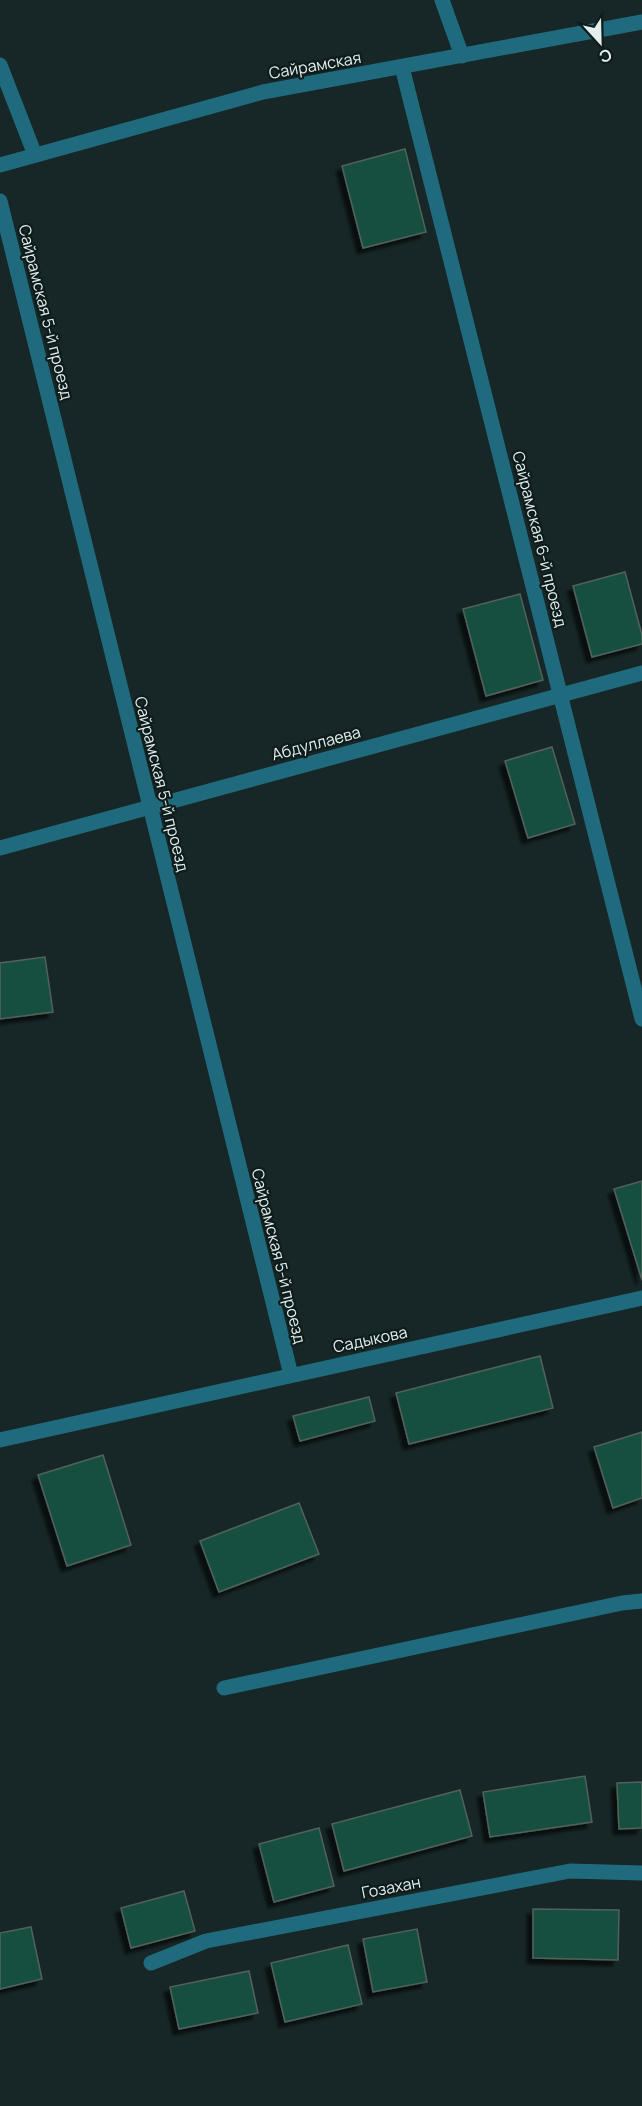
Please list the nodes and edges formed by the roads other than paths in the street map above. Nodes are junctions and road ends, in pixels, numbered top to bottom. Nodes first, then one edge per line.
1 (442, 0) edge
2 (642, 22) edge
3 (462, 56) junction
4 (0, 65) edge
5 (402, 67) junction
6 (35, 155) junction
7 (0, 165) edge
8 (0, 201) edge
9 (642, 673) edge
10 (561, 695) junction
11 (149, 808) junction
12 (0, 848) edge
13 (642, 1019) edge
14 (642, 1298) edge
15 (291, 1375) junction
16 (0, 1440) edge
17 (642, 1601) edge
18 (224, 1688) dead end
19 (642, 1873) edge
20 (151, 1963) dead end

1 - 3 street
2 - 3 street, Сайрамская
3 - 5 street, Сайрамская
4 - 6 street
5 - 6 street, Сайрамская
5 - 10 street, Сайрамская 6-й проезд
6 - 7 street, Сайрамская
8 - 11 street, Сайрамская 5-й проезд
9 - 10 street, Абдуллаева
10 - 11 street, Абдуллаева
10 - 13 street, Сайрамская 6-й проезд
11 - 12 street, Абдуллаева
11 - 15 street, Сайрамская 5-й проезд
14 - 15 street, Садыкова
15 - 16 street, Садыкова
17 - 18 street
19 - 20 street, Гозахан

